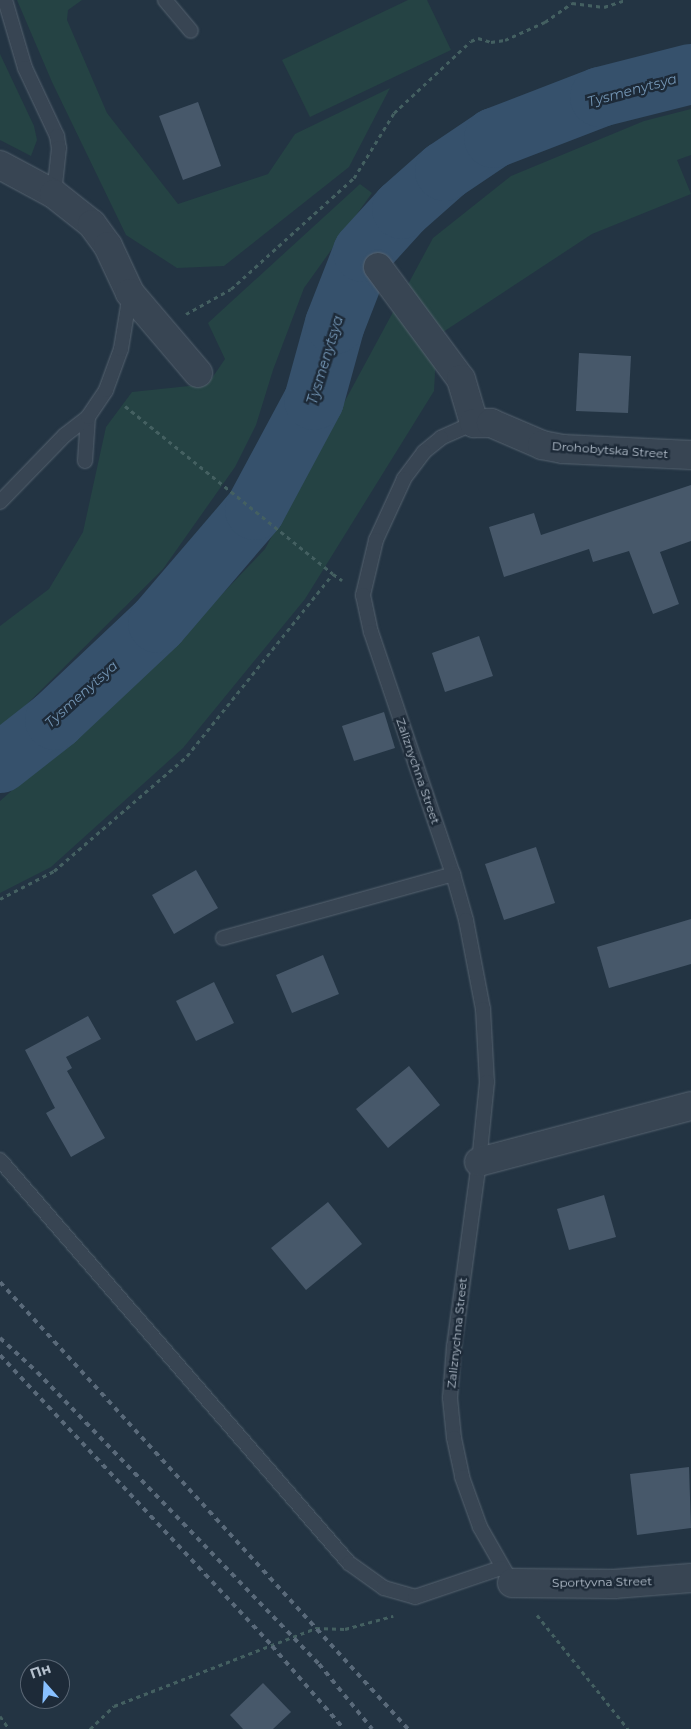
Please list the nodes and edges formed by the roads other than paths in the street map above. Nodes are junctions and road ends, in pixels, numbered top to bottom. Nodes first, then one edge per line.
1 (4, 0) edge
2 (165, 0) edge
3 (191, 31) dead end
4 (0, 165) edge
5 (54, 194) junction
6 (378, 267) dead end
7 (130, 293) junction
8 (198, 374) dead end
9 (88, 417) junction
10 (474, 423) junction
11 (691, 455) edge
12 (85, 461) dead end
13 (0, 502) edge
14 (453, 874) junction
15 (223, 938) dead end
16 (691, 1106) edge
17 (0, 1160) edge
18 (479, 1162) junction
19 (507, 1575) junction
20 (691, 1578) edge

1 - 5 lane
2 - 3 lane
4 - 5 street
5 - 7 street
6 - 10 street
7 - 8 street
7 - 9 lane
9 - 12 lane
9 - 13 lane
10 - 11 street, Drohobytska Street
10 - 14 lane, Zaliznychna Street
14 - 15 lane
14 - 18 lane, Zaliznychna Street
16 - 18 street
17 - 19 lane
18 - 19 lane, Zaliznychna Street
19 - 20 street, Sportyvna Street

